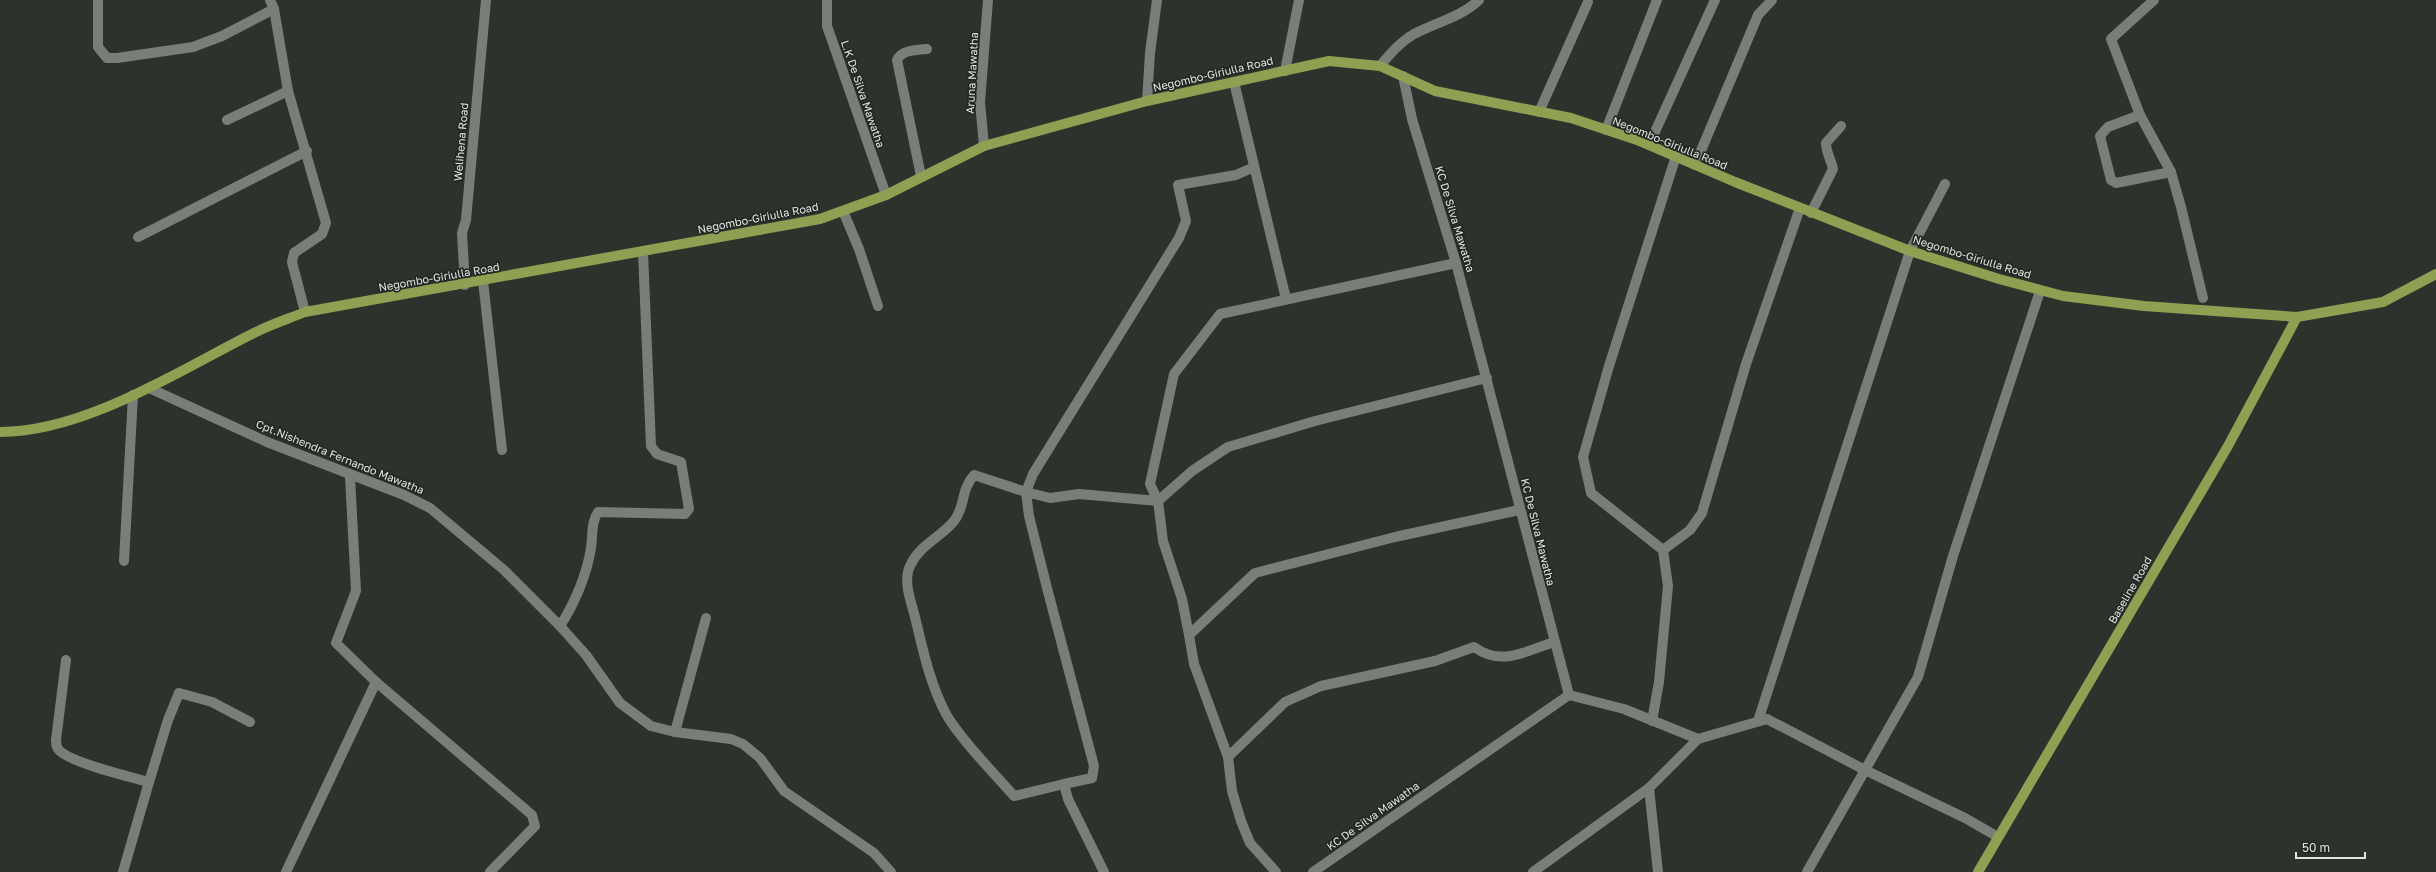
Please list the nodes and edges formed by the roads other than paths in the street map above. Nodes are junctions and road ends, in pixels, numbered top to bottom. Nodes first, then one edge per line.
1 (98, 0) edge
2 (486, 0) edge
3 (827, 0) edge
4 (988, 0) edge
5 (1157, 0) edge
6 (1299, 0) edge
7 (1479, 0) edge
8 (1657, 0) edge
9 (1715, 0) edge
10 (1772, 0) edge
11 (2154, 0) edge
12 (1588, 2) dead end
13 (272, 5) edge
14 (927, 49) dead end
15 (1380, 66) junction
16 (1285, 70) junction
17 (1403, 76) junction
18 (1234, 82) junction
19 (288, 91) junction
20 (1148, 101) junction
21 (1539, 112) junction
22 (2140, 114) junction
23 (227, 120) dead end
24 (1841, 126) dead end
25 (1606, 130) junction
26 (1649, 145) junction
27 (984, 146) junction
28 (308, 151) junction
29 (1676, 156) junction
30 (1695, 165) junction
31 (1254, 168) junction
32 (2171, 172) junction
33 (921, 176) junction
34 (1945, 184) dead end
35 (886, 195) junction
36 (1800, 208) junction
37 (843, 211) junction
38 (1811, 212) junction
39 (138, 237) dead end
40 (1910, 251) junction
41 (643, 252) junction
42 (1456, 263) junction
43 (2436, 274) edge
44 (483, 281) junction
45 (465, 285) junction
46 (2040, 291) junction
47 (2203, 298) dead end
48 (1286, 299) junction
49 (878, 306) dead end
50 (305, 312) junction
51 (2297, 317) junction
52 (1486, 378) junction
53 (149, 388) junction
54 (133, 395) junction
55 (0, 432) edge
56 (502, 450) dead end
57 (350, 476) junction
58 (1026, 492) junction
59 (1158, 501) junction
60 (1519, 510) junction
61 (1663, 550) junction
62 (124, 561) dead end
63 (706, 618) dead end
64 (560, 626) junction
65 (1189, 635) junction
66 (1554, 642) junction
67 (66, 660) dead end
68 (376, 682) junction
69 (1569, 695) junction
70 (1652, 721) junction
71 (250, 722) dead end
72 (1758, 722) junction
73 (675, 732) junction
74 (1698, 739) junction
75 (1228, 757) junction
76 (1865, 770) junction
77 (149, 782) junction
78 (1064, 784) junction
79 (1649, 788) junction
80 (1998, 837) junction
81 (123, 872) edge
82 (286, 872) edge
83 (490, 872) edge
84 (891, 872) edge
85 (1104, 872) edge
86 (1276, 872) edge
87 (1314, 872) edge
88 (1533, 872) edge
89 (1658, 872) edge
90 (1807, 872) edge
91 (1978, 872) edge

1 - 13 street
2 - 45 street, Welihena Road
3 - 35 street, L.K De Silva Mawatha
4 - 27 street, Aruna Mawatha
5 - 20 street
6 - 16 street
7 - 15 street
8 - 25 street
9 - 26 street
10 - 30 street
11 - 22 street
12 - 21 street
13 - 19 street
14 - 33 street
15 - 16 main road, Negombo-Giriulla Road
15 - 17 main road, Negombo-Giriulla Road
16 - 18 main road, Negombo-Giriulla Road
17 - 21 main road, Negombo-Giriulla Road
17 - 42 street, KC De Silva Mawatha
18 - 20 main road, Negombo-Giriulla Road
18 - 31 street
19 - 23 street
19 - 28 street
20 - 27 main road, Negombo-Giriulla Road
21 - 25 main road, Negombo-Giriulla Road
22 - 32 street
22 - 32 street
24 - 38 street
25 - 26 main road, Negombo-Giriulla Road
26 - 29 main road, Negombo-Giriulla Road
27 - 33 main road, Negombo-Giriulla Road
28 - 39 street
28 - 50 street
29 - 30 main road, Negombo-Giriulla Road
29 - 61 street
30 - 36 main road, Negombo-Giriulla Road
31 - 48 street
31 - 58 street
32 - 47 street
33 - 35 main road, Negombo-Giriulla Road
34 - 40 street
35 - 37 main road, Negombo-Giriulla Road
36 - 38 main road, Negombo-Giriulla Road
36 - 61 street
37 - 41 main road, Negombo-Giriulla Road
37 - 49 street
38 - 40 main road, Negombo-Giriulla Road
40 - 46 main road, Negombo-Giriulla Road
40 - 72 street
41 - 44 main road, Negombo-Giriulla Road
41 - 64 street
42 - 48 street
42 - 52 street, KC De Silva Mawatha
43 - 51 main road, Negombo-Giriulla Road
44 - 45 main road, Negombo-Giriulla Road
44 - 56 street
45 - 50 main road, Negombo-Giriulla Road
46 - 51 main road, Negombo-Giriulla Road
46 - 76 street
48 - 59 street
50 - 53 main road, Negombo-Giriulla Road
51 - 80 main road, Baseline Road
52 - 59 street
52 - 60 street, KC De Silva Mawatha
53 - 54 main road, Negombo-Giriulla Road
53 - 57 street, Cpt.Nishendra Fernando Mawatha
54 - 55 main road, Negombo-Giriulla Road
54 - 62 street
57 - 64 street, Cpt.Nishendra Fernando Mawatha
57 - 68 street
58 - 59 street
58 - 78 street
58 - 78 street
59 - 65 street
60 - 65 street
60 - 66 street, KC De Silva Mawatha
61 - 70 street
63 - 73 street
64 - 73 street, Cpt.Nishendra Fernando Mawatha
65 - 75 street
66 - 69 street, KC De Silva Mawatha
66 - 75 street
67 - 77 street
68 - 82 street
68 - 83 street
69 - 70 street
69 - 87 street, KC De Silva Mawatha
70 - 74 street
71 - 77 street
72 - 74 street
72 - 76 street
73 - 84 street, Cpt.Nishendra Fernando Mawatha
74 - 79 street
75 - 86 street
76 - 80 street
76 - 90 street
77 - 81 street
78 - 85 street
79 - 88 street
79 - 89 street
80 - 91 main road, Baseline Road

